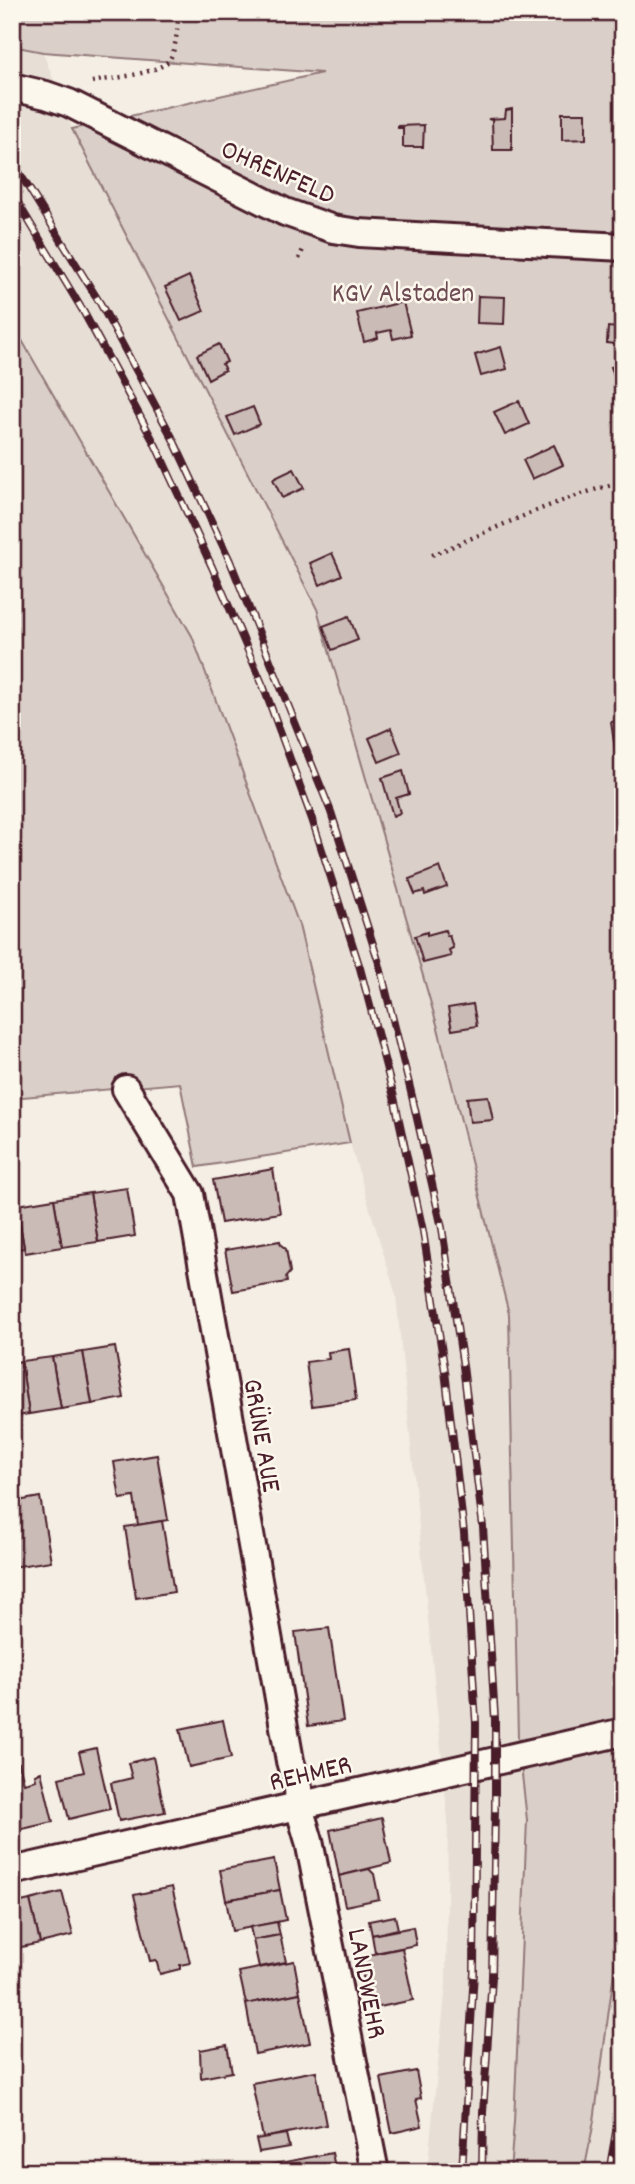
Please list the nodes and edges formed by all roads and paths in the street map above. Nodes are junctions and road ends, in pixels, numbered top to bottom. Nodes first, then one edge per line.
1 (178, 12) edge
2 (12, 87) edge
3 (69, 103) junction
4 (623, 247) edge
5 (623, 482) edge
6 (432, 555) dead end
7 (126, 1089) dead end
8 (623, 1732) edge
9 (299, 1807) junction
10 (12, 1871) edge
11 (375, 2172) edge

1 - 3 path
2 - 3 street, OHRENFELD
3 - 4 street, OHRENFELD
5 - 6 path
7 - 9 street, GRÜNE AUE
8 - 9 street, REHMER
9 - 10 street, REHMER
9 - 11 street, LANDWEHR

